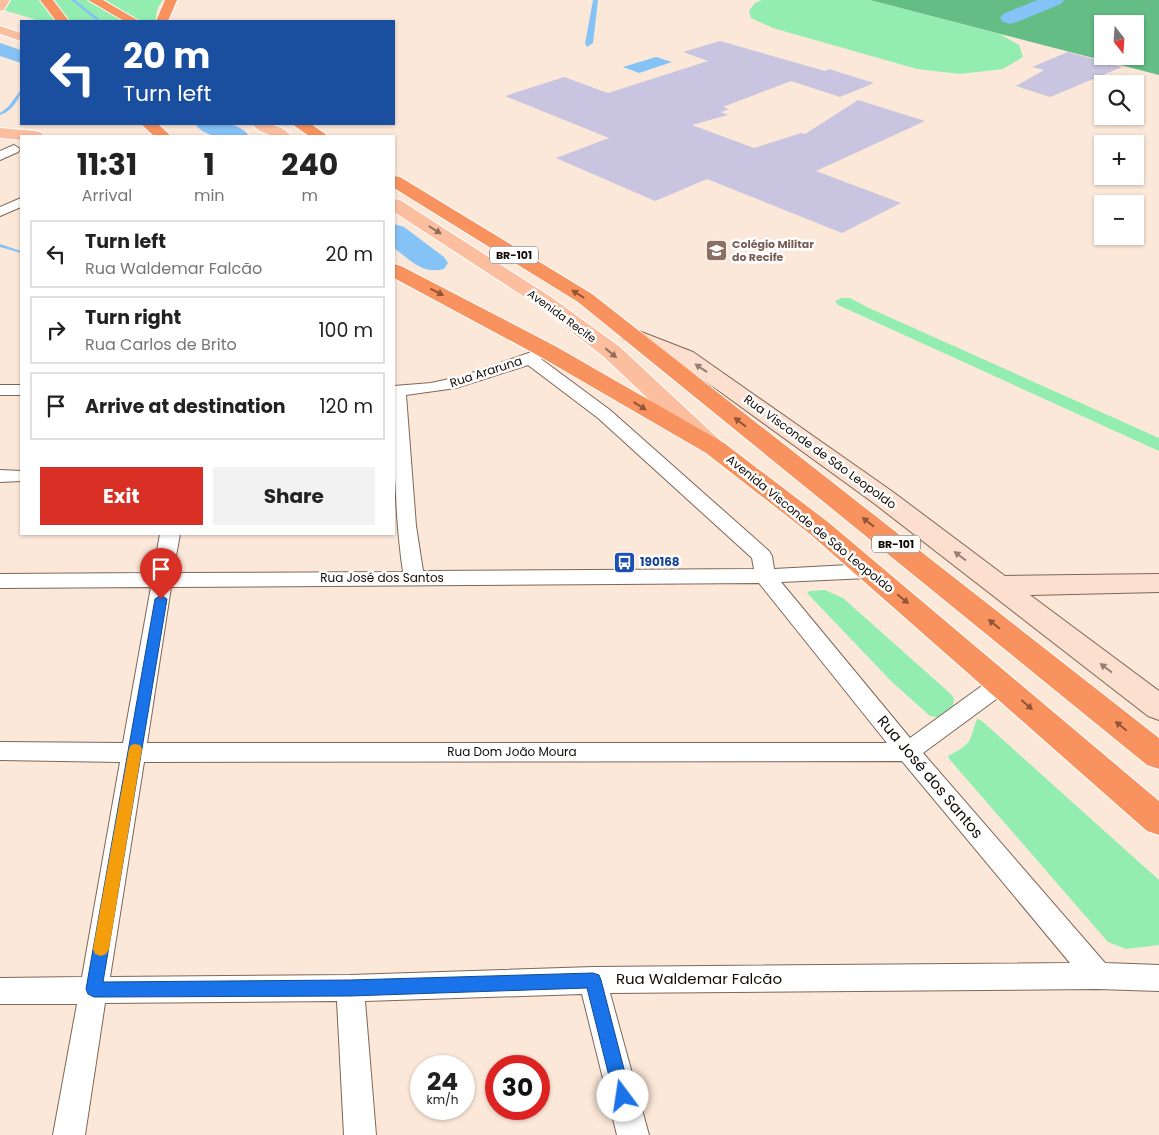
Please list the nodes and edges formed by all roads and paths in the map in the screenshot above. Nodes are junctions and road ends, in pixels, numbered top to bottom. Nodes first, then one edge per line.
1 (4, 0) edge
2 (46, 0) edge
3 (94, 0) edge
4 (171, 0) edge
5 (0, 7) edge
6 (0, 18) edge
7 (62, 20) edge
8 (131, 20) edge
9 (162, 20) edge
10 (20, 25) edge
11 (0, 30) edge
12 (20, 37) edge
13 (150, 125) edge
14 (262, 125) edge
15 (302, 125) edge
16 (0, 132) edge
17 (27, 135) edge
18 (162, 135) edge
19 (281, 135) edge
20 (318, 135) edge
21 (14, 149) dead end
22 (0, 156) edge
23 (395, 182) edge
24 (20, 202) edge
25 (395, 205) edge
26 (0, 212) edge
27 (395, 271) edge
28 (631, 334) junction
29 (538, 355) junction
30 (0, 390) edge
31 (20, 390) edge
32 (395, 391) edge
33 (715, 448) junction
34 (0, 476) edge
35 (20, 476) edge
36 (170, 535) edge
37 (868, 571) junction
38 (765, 576) junction
39 (414, 578) junction
40 (164, 580) junction
41 (0, 581) edge
42 (1159, 584) edge
43 (999, 586) junction
44 (1002, 683) junction
45 (1159, 708) edge
46 (0, 751) edge
47 (135, 752) junction
48 (908, 752) junction
49 (1159, 756) edge
50 (1159, 821) edge
51 (1098, 976) junction
52 (1159, 978) edge
53 (593, 980) junction
54 (350, 988) junction
55 (94, 989) junction
56 (0, 991) edge
57 (69, 1135) edge
58 (360, 1135) edge
59 (633, 1135) edge

1 - 5 main road
2 - 7 highway
3 - 8 highway
4 - 9 highway
6 - 10 main road
11 - 12 main road
13 - 18 highway
14 - 19 main road
15 - 20 highway
16 - 17 main road
21 - 22 street
28 -> 23 highway, BR-101
24 - 26 street
25 -> 33 main road, Avenida Recife
27 -> 29 highway, Avenida Visconde de São Leopoldo / BR-101
43 -> 28 main road, Rua Visconde de São Leopoldo
49 -> 28 highway, BR-101
29 - 32 street, Rua Araruna
29 -> 33 highway, Avenida Visconde de São Leopoldo / BR-101
29 - 38 street, Rua José dos Santos
30 - 31 street
32 - 39 street
33 - 37 highway, Avenida Visconde de São Leopoldo / BR-101
34 - 35 street
36 - 40 street
37 - 38 street, Rua José dos Santos
37 -> 44 highway, Avenida Visconde de São Leopoldo / BR-101
38 - 39 street, Rua José dos Santos
38 - 48 street, Rua José dos Santos
39 - 40 street, Rua José dos Santos
40 - 41 street, Rua José dos Santos
40 - 47 street
42 - 43 main road
45 -> 43 main road
44 - 48 street
44 -> 50 highway, Avenida Visconde de São Leopoldo / BR-101
46 - 47 street, Rua Dom João Moura
47 - 48 street, Rua Dom João Moura
47 - 55 street
48 - 51 street, Rua José dos Santos
51 - 52 street, Rua Waldemar Falcão
51 - 53 street, Rua Waldemar Falcão
53 - 54 street, Rua Waldemar Falcão
53 - 59 street
54 - 55 street, Rua Waldemar Falcão
54 - 58 street
55 - 56 street, Rua Waldemar Falcão
55 - 57 street

